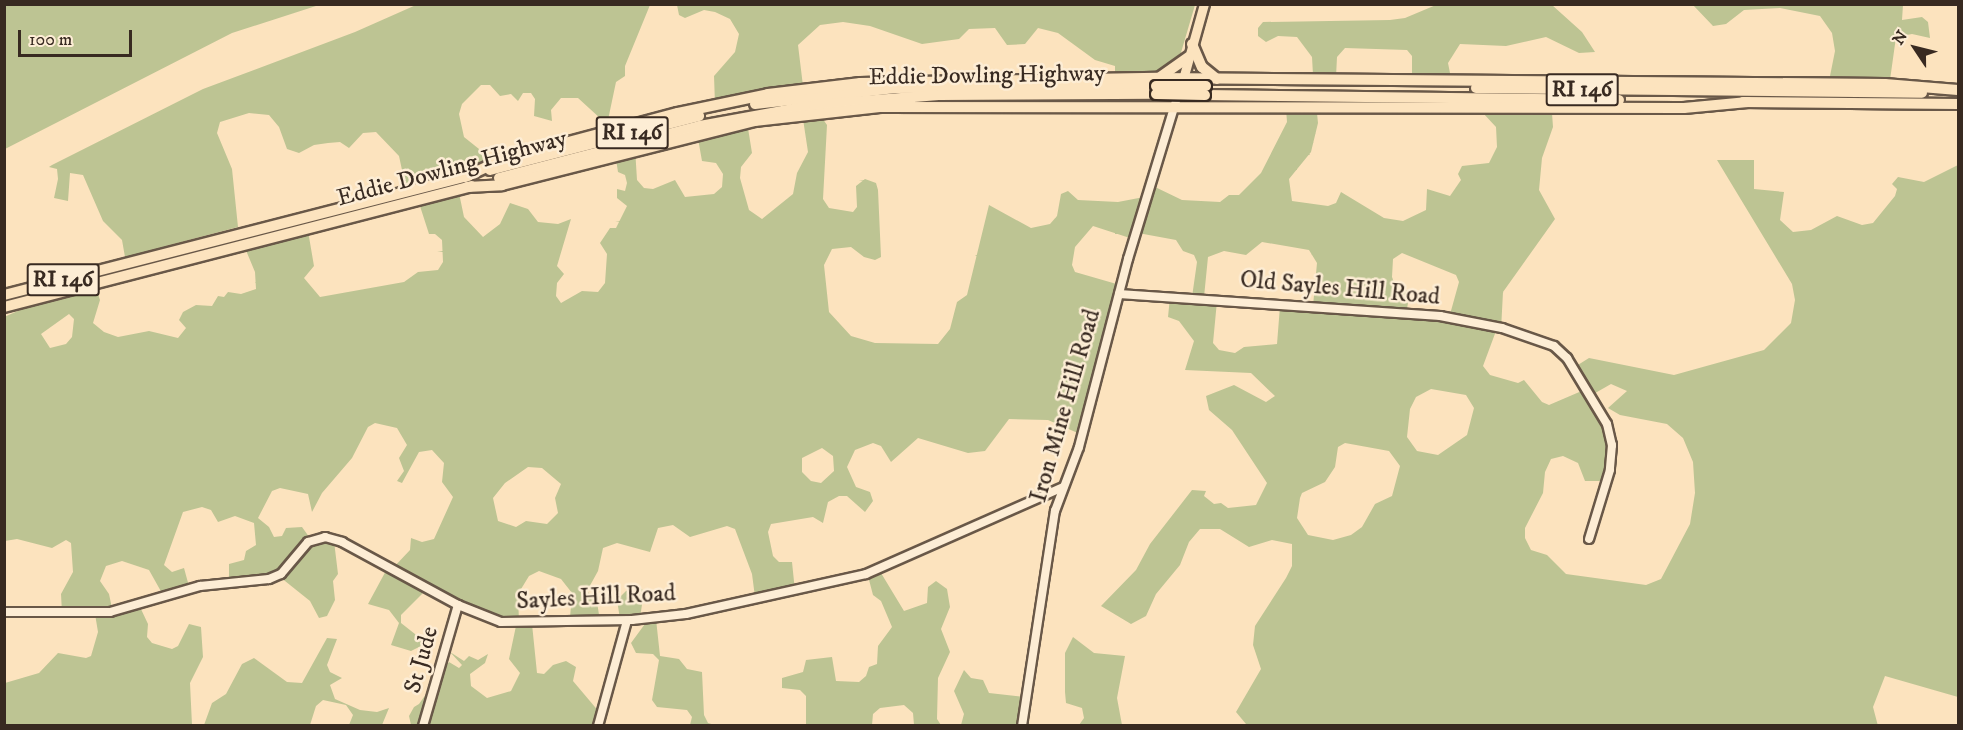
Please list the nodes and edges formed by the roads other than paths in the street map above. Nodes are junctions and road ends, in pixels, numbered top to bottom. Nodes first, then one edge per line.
1 (1204, 4) edge
2 (1192, 44) junction
3 (1189, 57) junction
4 (1183, 79) junction
5 (1217, 79) junction
6 (1156, 86) junction
7 (1206, 90) junction
8 (1959, 92) edge
9 (1748, 102) junction
10 (1176, 104) junction
11 (1959, 104) edge
12 (466, 182) junction
13 (121, 266) junction
14 (4, 288) edge
15 (1119, 294) junction
16 (4, 295) edge
17 (40, 298) junction
18 (4, 307) edge
19 (4, 313) edge
20 (1064, 487) junction
21 (1589, 538) dead end
22 (458, 605) junction
23 (4, 612) edge
24 (627, 621) junction
25 (423, 726) edge
26 (598, 726) edge
27 (1022, 726) edge

1 - 2 main road
2 - 3 main road
2 - 5 highway
3 - 4 main road
3 - 6 highway
4 - 5 highway
4 - 6 highway
4 - 10 street
5 - 8 highway
6 - 7 highway, Eddie Dowling Highway / RI 146, bridge
6 - 12 highway, Eddie Dowling Highway / RI 146
7 - 8 highway, Eddie Dowling Highway / RI 146
7 - 9 highway, Eddie Dowling Highway / RI 146
9 - 10 highway
9 - 11 highway, Eddie Dowling Highway / RI 146
10 - 12 highway
10 - 15 street, Iron Mine Hill Road
12 - 13 highway, Eddie Dowling Highway / RI 146
12 - 17 highway, Eddie Dowling Highway / RI 146
13 - 14 highway
13 - 16 highway, RI 146
15 - 20 street, Iron Mine Hill Road
15 - 21 street, Old Sayles Hill Road
17 - 18 highway, RI 146
17 - 19 highway
20 - 24 street, Sayles Hill Road
20 - 27 street, Iron Mine Hill Road
22 - 23 street, Sayles Hill Road
22 - 24 street, Sayles Hill Road
22 - 25 street, St Jude
24 - 26 street

